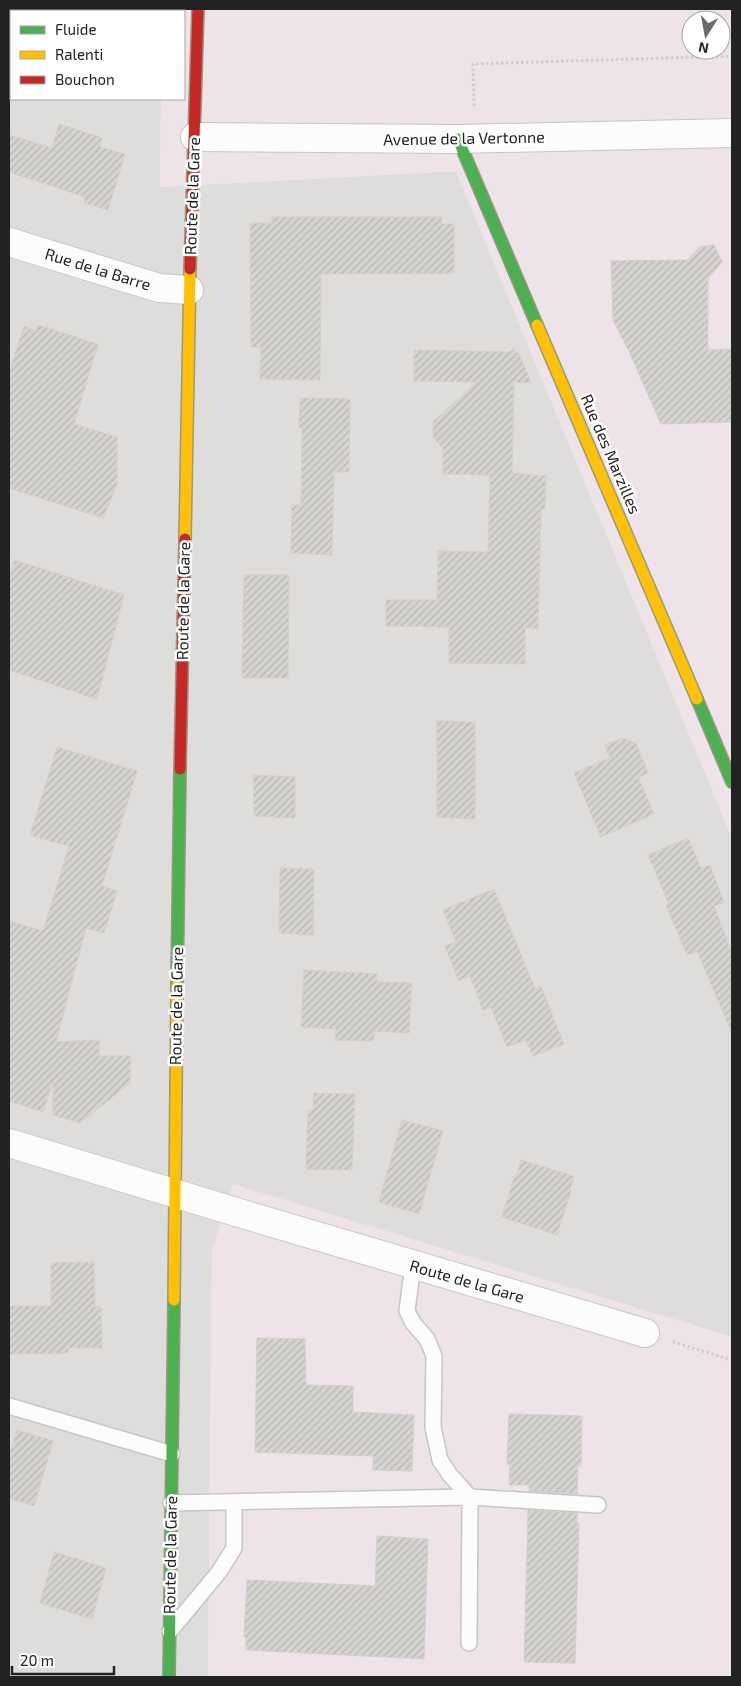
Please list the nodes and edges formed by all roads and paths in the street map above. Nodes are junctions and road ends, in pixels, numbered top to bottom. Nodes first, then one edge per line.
1 (198, 9) edge
2 (732, 56) edge
3 (474, 113) dead end
4 (732, 132) edge
5 (195, 137) junction
6 (458, 139) junction
7 (9, 242) edge
8 (189, 290) junction
9 (732, 782) edge
10 (9, 1143) edge
11 (175, 1193) junction
12 (413, 1265) junction
13 (645, 1333) joint
14 (732, 1360) edge
15 (9, 1406) edge
16 (172, 1454) junction
17 (470, 1497) junction
18 (171, 1503) junction
19 (234, 1503) junction
20 (598, 1505) dead end
21 (169, 1632) junction
22 (469, 1643) dead end
23 (169, 1677) edge

1 - 5 main road, Route de la Gare
2 - 3 path
4 - 6 street, Avenue de la Vertonne
5 - 6 street, Avenue de la Vertonne
5 - 8 main road, Route de la Gare
6 - 9 main road, Rue des Marzilles
7 - 8 street, Rue de la Barre
8 - 11 main road, Route de la Gare
10 - 11 street
11 - 12 street, Route de la Gare
11 - 16 main road, Route de la Gare
12 - 13 street, Route de la Gare
12 - 17 lane
13 - 14 path
15 - 16 lane
16 - 18 main road, Route de la Gare
17 - 19 lane
17 - 20 lane
17 - 22 lane
18 - 19 lane
18 - 21 main road, Route de la Gare
19 - 21 lane
21 - 23 main road, Route de la Gare

